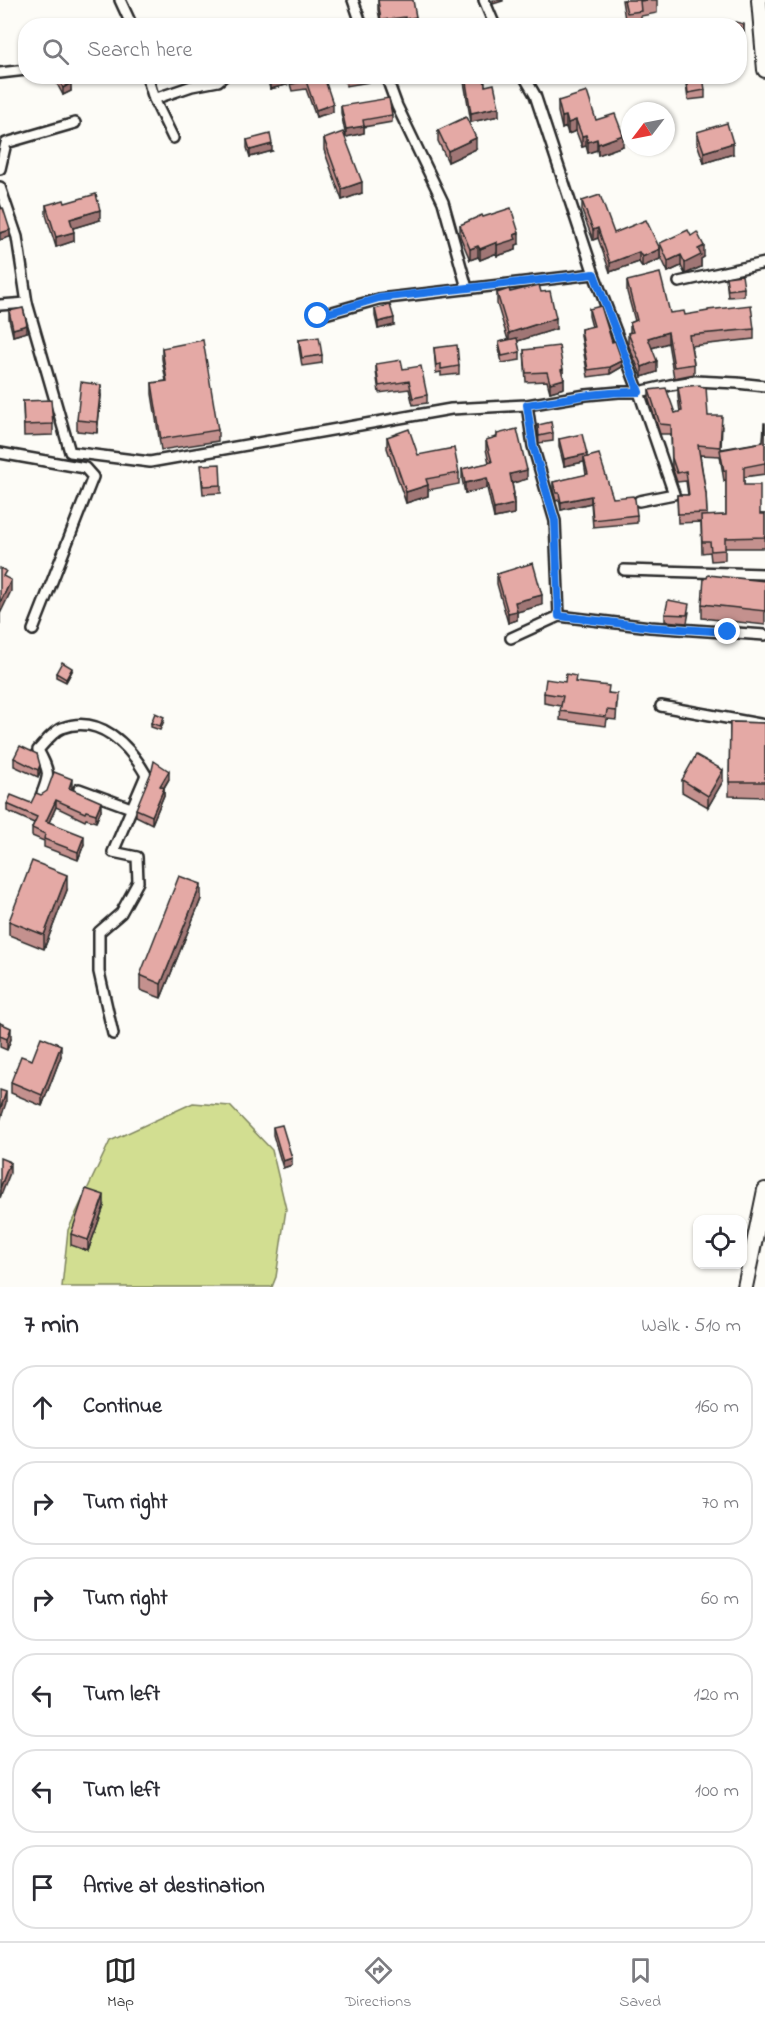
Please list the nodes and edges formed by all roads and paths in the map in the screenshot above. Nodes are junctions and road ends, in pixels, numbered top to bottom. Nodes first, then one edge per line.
1 (120, 0) edge
2 (353, 0) edge
3 (484, 0) edge
4 (759, 0) edge
5 (128, 18) edge
6 (359, 18) edge
7 (492, 18) edge
8 (765, 70) edge
9 (18, 71) edge
10 (0, 73) edge
11 (149, 84) edge
12 (202, 84) edge
13 (389, 84) edge
14 (529, 84) edge
15 (154, 99) junction
16 (75, 123) dead end
17 (172, 138) dead end
18 (0, 169) edge
19 (0, 187) edge
20 (765, 263) edge
21 (594, 274) junction
22 (679, 282) dead end
23 (467, 288) junction
24 (27, 303) junction
25 (0, 305) edge
26 (318, 316) dead end
27 (765, 386) edge
28 (639, 392) junction
29 (527, 405) junction
30 (0, 453) edge
31 (639, 501) dead end
32 (624, 570) dead end
33 (765, 574) edge
34 (559, 616) junction
35 (33, 630) dead end
36 (765, 635) edge
37 (512, 638) dead end
38 (661, 706) dead end
39 (765, 725) edge
40 (79, 789) dead end
41 (41, 796) edge
42 (131, 808) junction
43 (113, 1034) dead end
44 (765, 1190) edge
45 (745, 1287) edge

1 - 5 street
2 - 6 street
3 - 7 street
4 - 8 street
9 - 10 street
11 - 15 street
12 - 15 street
13 - 23 street
14 - 21 street
15 - 17 street
16 - 18 street
19 - 24 street
20 - 22 street
21 - 23 street
21 - 28 street
23 - 26 street
24 - 25 street
24 - 29 street
27 - 28 street
28 - 29 street
28 - 31 street
29 - 34 street
30 - 35 street
32 - 33 street
34 - 36 street
34 - 37 street
38 - 39 street
40 - 42 street
41 - 42 street
42 - 43 street
44 - 45 street

